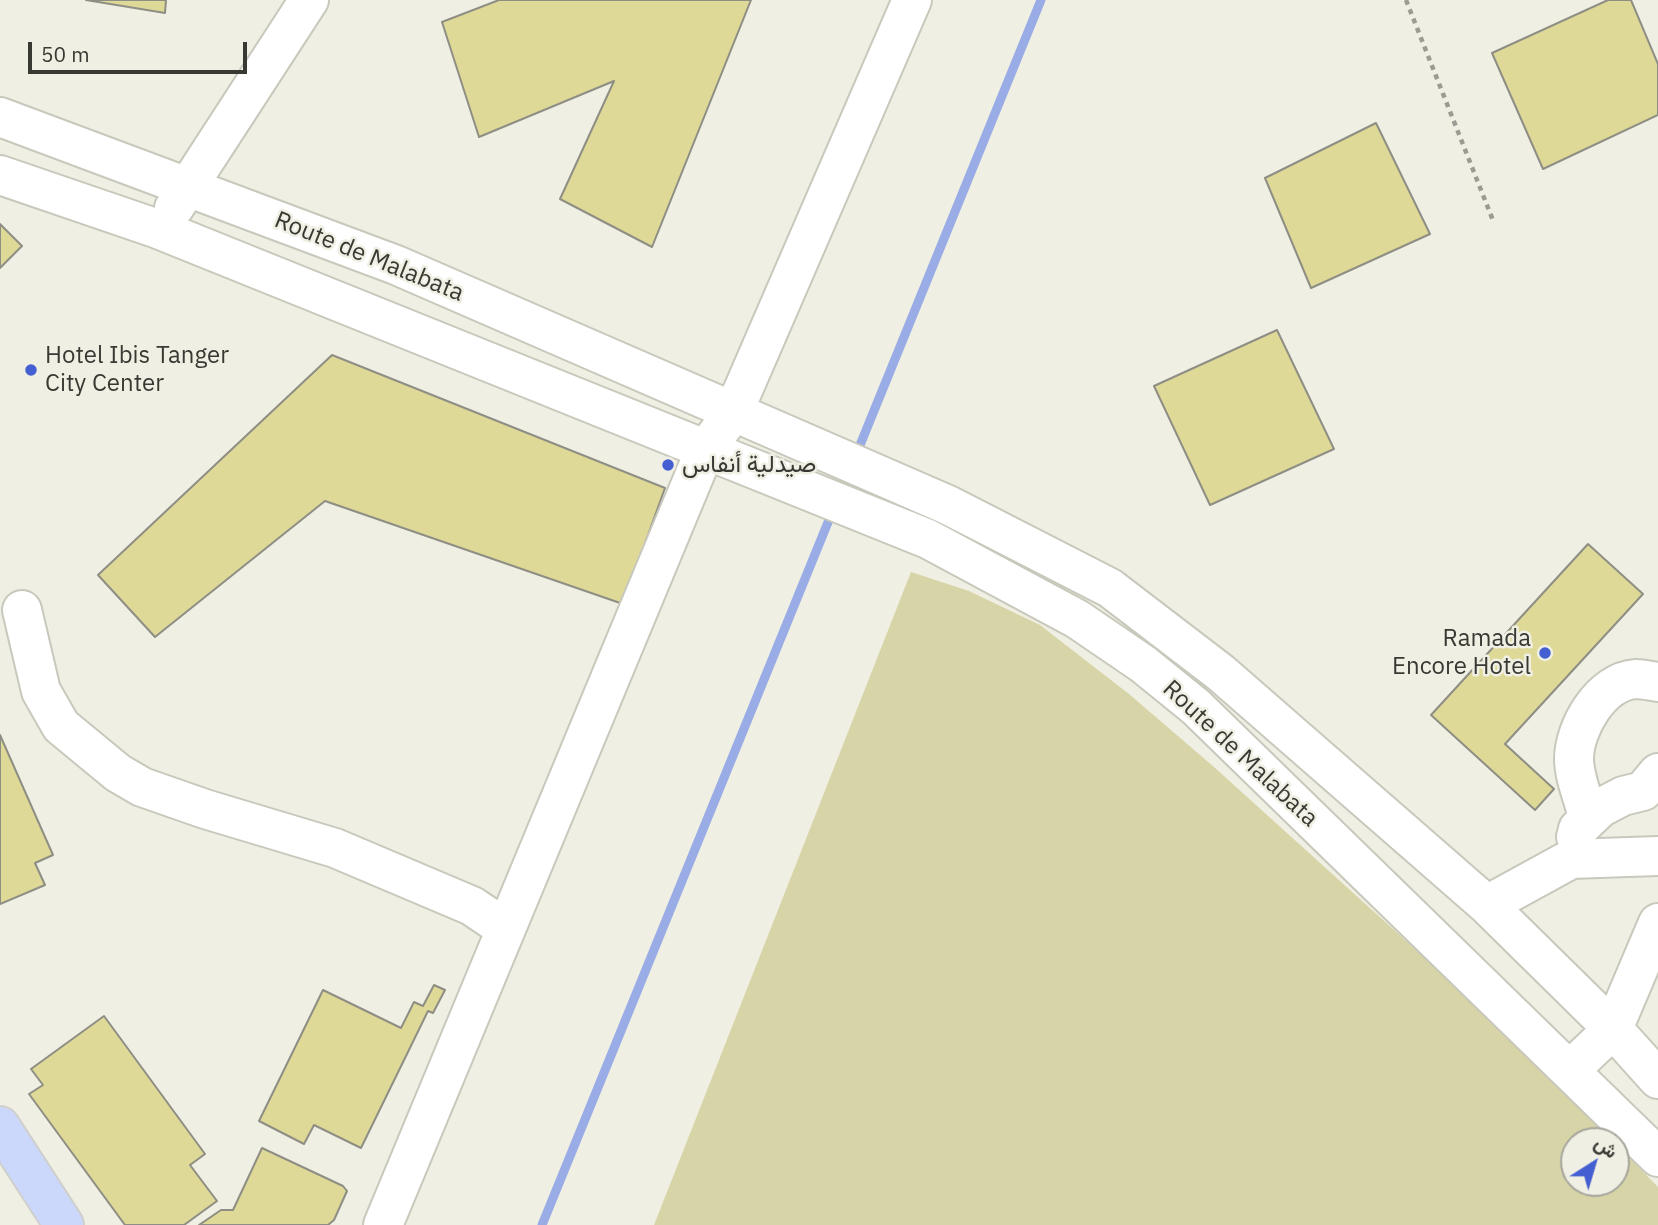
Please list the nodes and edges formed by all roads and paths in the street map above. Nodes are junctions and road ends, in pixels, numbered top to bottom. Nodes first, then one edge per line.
1 (309, 0) edge
2 (912, 0) edge
3 (1406, 0) edge
4 (0, 117) edge
5 (0, 175) edge
6 (188, 187) junction
7 (1494, 223) dead end
8 (158, 229) junction
9 (733, 413) junction
10 (705, 450) junction
11 (22, 611) dead end
12 (1658, 682) edge
13 (1658, 774) edge
14 (1588, 818) junction
15 (1658, 856) edge
16 (1571, 859) junction
17 (1487, 905) junction
18 (1658, 923) edge
19 (506, 929) junction
20 (1613, 1029) junction
21 (1570, 1070) junction
22 (1658, 1079) edge
23 (0, 1125) edge
24 (1658, 1157) edge
25 (64, 1225) edge
26 (383, 1225) edge

1 - 6 street
2 - 9 street
3 - 7 path
4 - 6 street, Route de Malabata
5 - 8 street, Route de Malabata
6 - 8 street
6 - 9 street, Route de Malabata
8 - 10 street, Route de Malabata
9 - 10 street
9 - 17 street, Route de Malabata
10 - 19 street
10 - 21 street, Route de Malabata
11 - 19 street
12 - 14 street
13 - 14 street
14 - 16 street
15 - 16 street
16 - 17 street
17 - 20 street, Route de Malabata
18 - 20 street
19 - 26 street
20 - 21 street
20 - 22 street, Route de Malabata
21 - 24 street, Route de Malabata
23 - 25 main road

